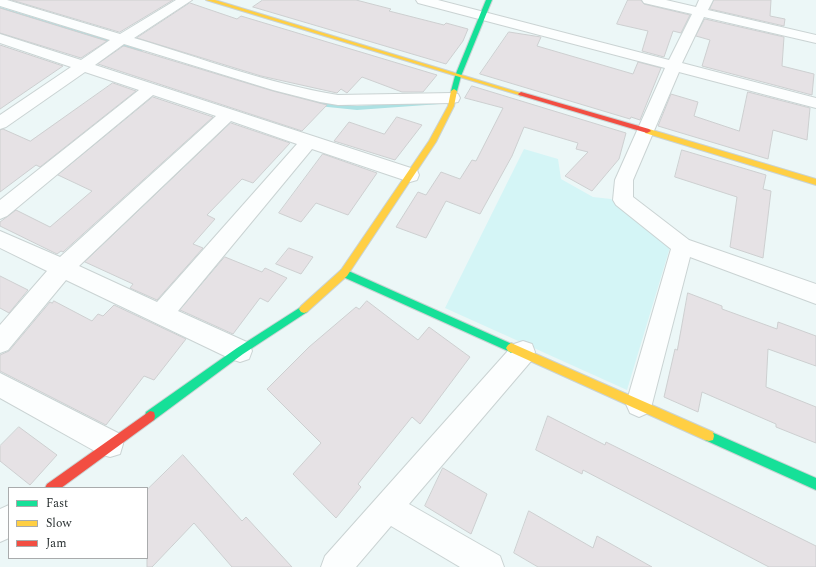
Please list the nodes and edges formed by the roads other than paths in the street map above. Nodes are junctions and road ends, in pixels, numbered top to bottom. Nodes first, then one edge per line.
1 (185, 0) edge
2 (209, 0) edge
3 (423, 0) edge
4 (490, 0) edge
5 (649, 0) edge
6 (0, 2) edge
7 (703, 6) edge
8 (483, 16) junction
9 (0, 38) edge
10 (816, 39) edge
11 (122, 40) junction
12 (19, 44) junction
13 (0, 55) edge
14 (674, 65) junction
15 (85, 66) junction
16 (458, 76) junction
17 (152, 88) junction
18 (452, 98) junction
19 (816, 103) edge
20 (228, 114) junction
21 (0, 123) edge
22 (648, 130) junction
23 (309, 141) junction
24 (410, 174) junction
25 (816, 182) edge
26 (0, 211) edge
27 (0, 239) edge
28 (682, 246) junction
29 (63, 268) junction
30 (344, 273) junction
31 (816, 294) edge
32 (161, 314) junction
33 (0, 342) edge
34 (240, 352) junction
35 (523, 352) junction
36 (0, 386) edge
37 (639, 404) junction
38 (110, 444) junction
39 (816, 484) edge
40 (52, 487) edge
41 (387, 508) junction
42 (8, 521) edge
43 (0, 527) edge
44 (336, 567) edge
45 (489, 567) edge

1 - 11 street
2 - 16 street
3 - 8 street
4 - 8 street
5 - 7 street
6 - 11 street
7 - 10 street
7 - 14 street
8 - 14 street
8 - 16 street
9 - 12 street
11 - 15 street
11 - 18 street
12 - 13 street
12 - 15 street
14 - 19 street
14 - 22 street
15 - 17 street
15 - 21 street
16 - 18 street
16 - 22 street
17 - 20 street
17 - 26 street
18 - 24 street
20 - 23 street
20 - 29 street
22 - 25 street
22 - 28 street
23 - 24 street
23 - 32 street
24 - 30 street
27 - 29 street
28 - 31 street
28 - 37 street
29 - 32 street
29 - 33 street
30 - 34 street
30 - 35 street
32 - 34 street
34 - 38 street
35 - 37 street
35 - 41 street
36 - 38 street
37 - 39 street
38 - 40 street
41 - 44 street
41 - 45 street
42 - 43 street

